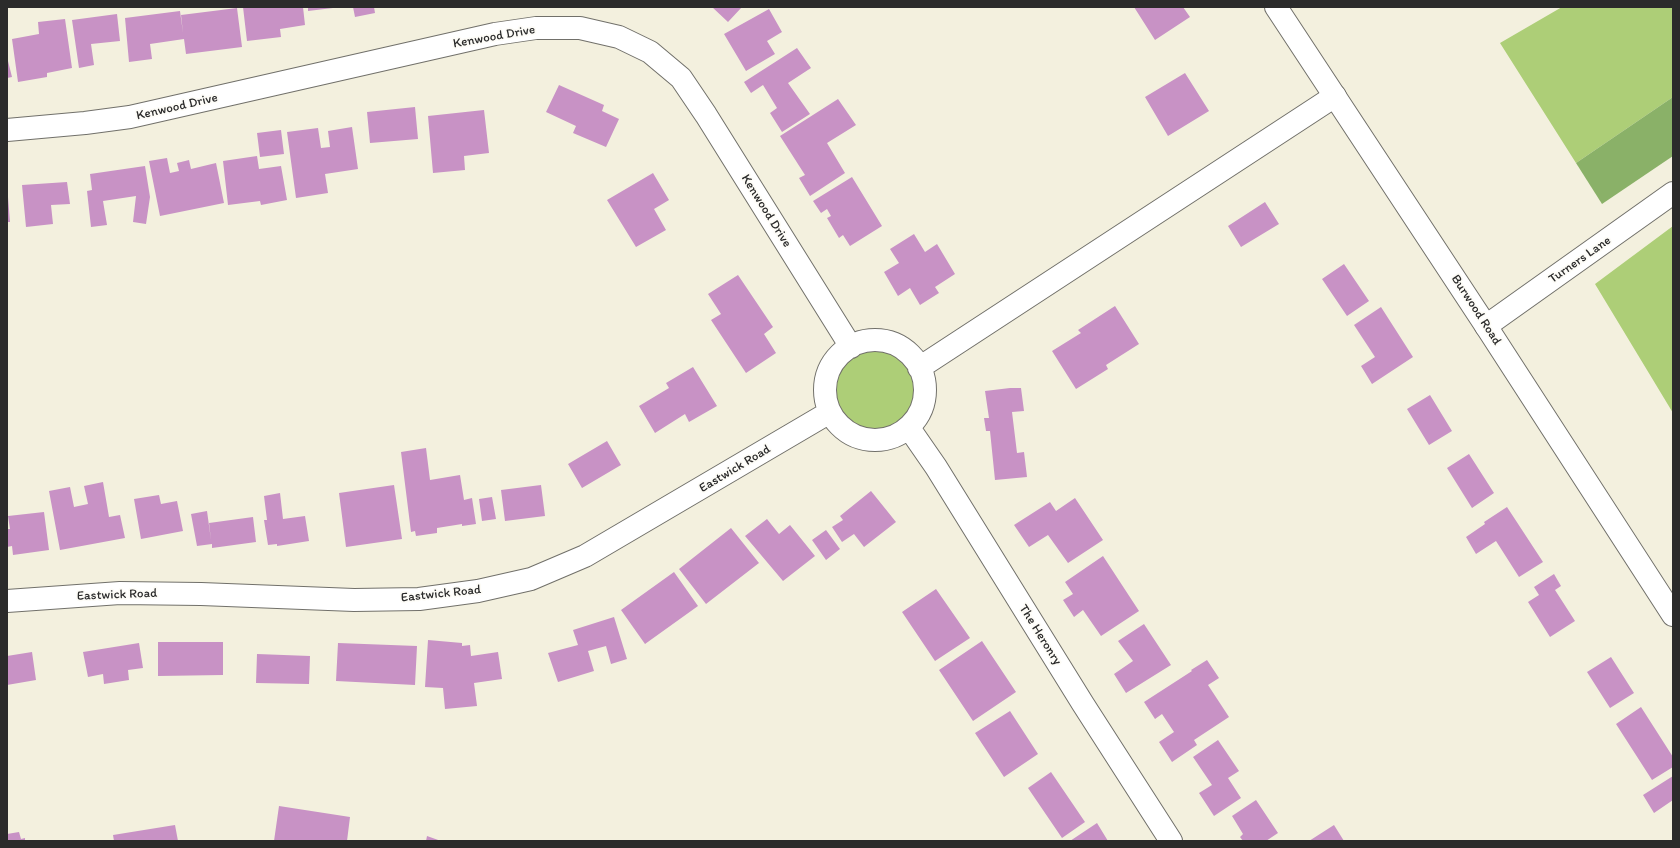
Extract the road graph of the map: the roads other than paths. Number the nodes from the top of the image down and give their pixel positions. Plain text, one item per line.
1 (1276, 7) edge
2 (1335, 96) junction
3 (7, 130) edge
4 (1673, 193) edge
5 (1486, 326) junction
6 (851, 347) junction
7 (919, 368) junction
8 (830, 412) junction
9 (909, 428) junction
10 (7, 601) edge
11 (1673, 615) edge
12 (1172, 841) edge

1 - 2 street, Burwood Road
2 - 5 street, Burwood Road
2 - 7 street
3 - 6 street, Kenwood Drive
4 - 5 street, Turners Lane
5 - 11 street, Burwood Road
6 - 7 street
6 - 8 street
7 - 9 street
8 - 9 street
8 - 10 street, Eastwick Road
9 - 12 street, The Heronry

